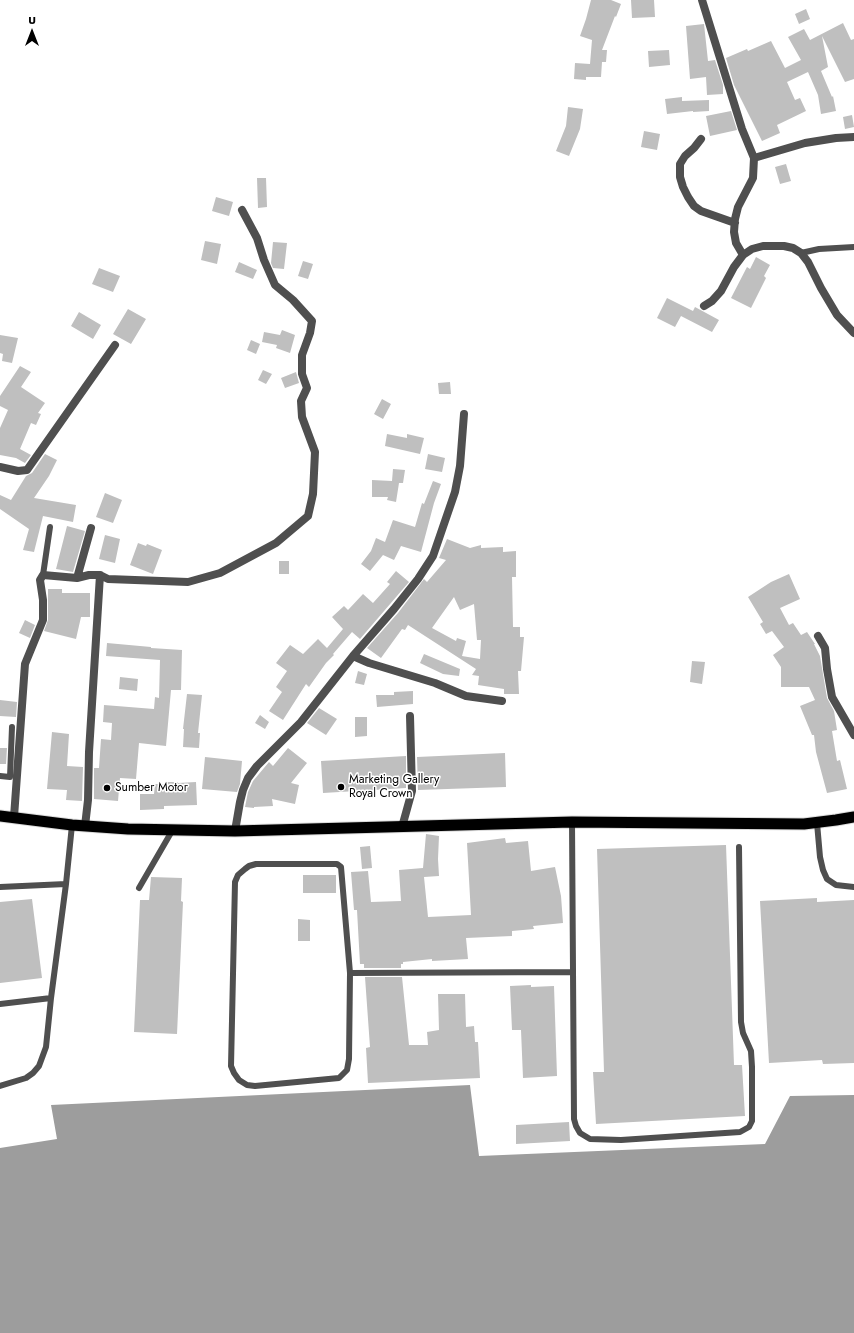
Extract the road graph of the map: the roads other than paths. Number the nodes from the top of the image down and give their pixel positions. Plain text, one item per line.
1 (702, 0) edge
2 (854, 137) edge
3 (701, 139) dead end
4 (754, 158) junction
5 (242, 210) dead end
6 (735, 223) junction
7 (854, 247) edge
8 (801, 253) junction
9 (743, 255) junction
10 (704, 306) dead end
11 (854, 333) edge
12 (115, 345) dead end
13 (464, 414) dead end
14 (0, 467) edge
15 (50, 527) dead end
16 (91, 528) dead end
17 (44, 575) junction
18 (100, 576) junction
19 (77, 578) junction
20 (818, 636) dead end
21 (353, 656) junction
22 (502, 701) dead end
23 (410, 716) dead end
24 (12, 727) dead end
25 (854, 735) edge
26 (0, 776) edge
27 (0, 816) edge
28 (14, 817) junction
29 (854, 817) edge
30 (572, 822) junction
31 (817, 823) junction
32 (72, 825) junction
33 (85, 826) junction
34 (402, 827) junction
35 (172, 830) junction
36 (235, 831) junction
37 (739, 847) dead end
38 (66, 884) junction
39 (0, 887) edge
40 (854, 887) edge
41 (138, 888) dead end
42 (572, 972) junction
43 (350, 973) junction
44 (51, 998) junction
45 (0, 1004) edge
46 (0, 1086) edge

1 - 4 street
2 - 4 street
3 - 6 street
4 - 6 street
5 - 18 street
6 - 9 street
7 - 8 lane
8 - 9 street
8 - 11 street
9 - 10 street
12 - 14 street
13 - 21 street
15 - 17 lane
16 - 19 street
17 - 19 street
17 - 28 street
18 - 19 street
18 - 33 street
20 - 25 street
21 - 22 street
21 - 36 street
23 - 34 street
24 - 26 lane
27 - 28 highway
28 - 32 highway
29 - 31 highway
30 - 31 highway
30 - 34 highway
30 - 42 lane
31 - 40 lane
32 - 33 highway
32 - 38 lane
33 - 35 highway
34 - 36 highway
35 - 36 highway
35 - 41 lane
37 - 42 lane
38 - 39 lane
38 - 44 lane
42 - 43 lane
43 - 43 lane
44 - 45 lane
44 - 46 lane

